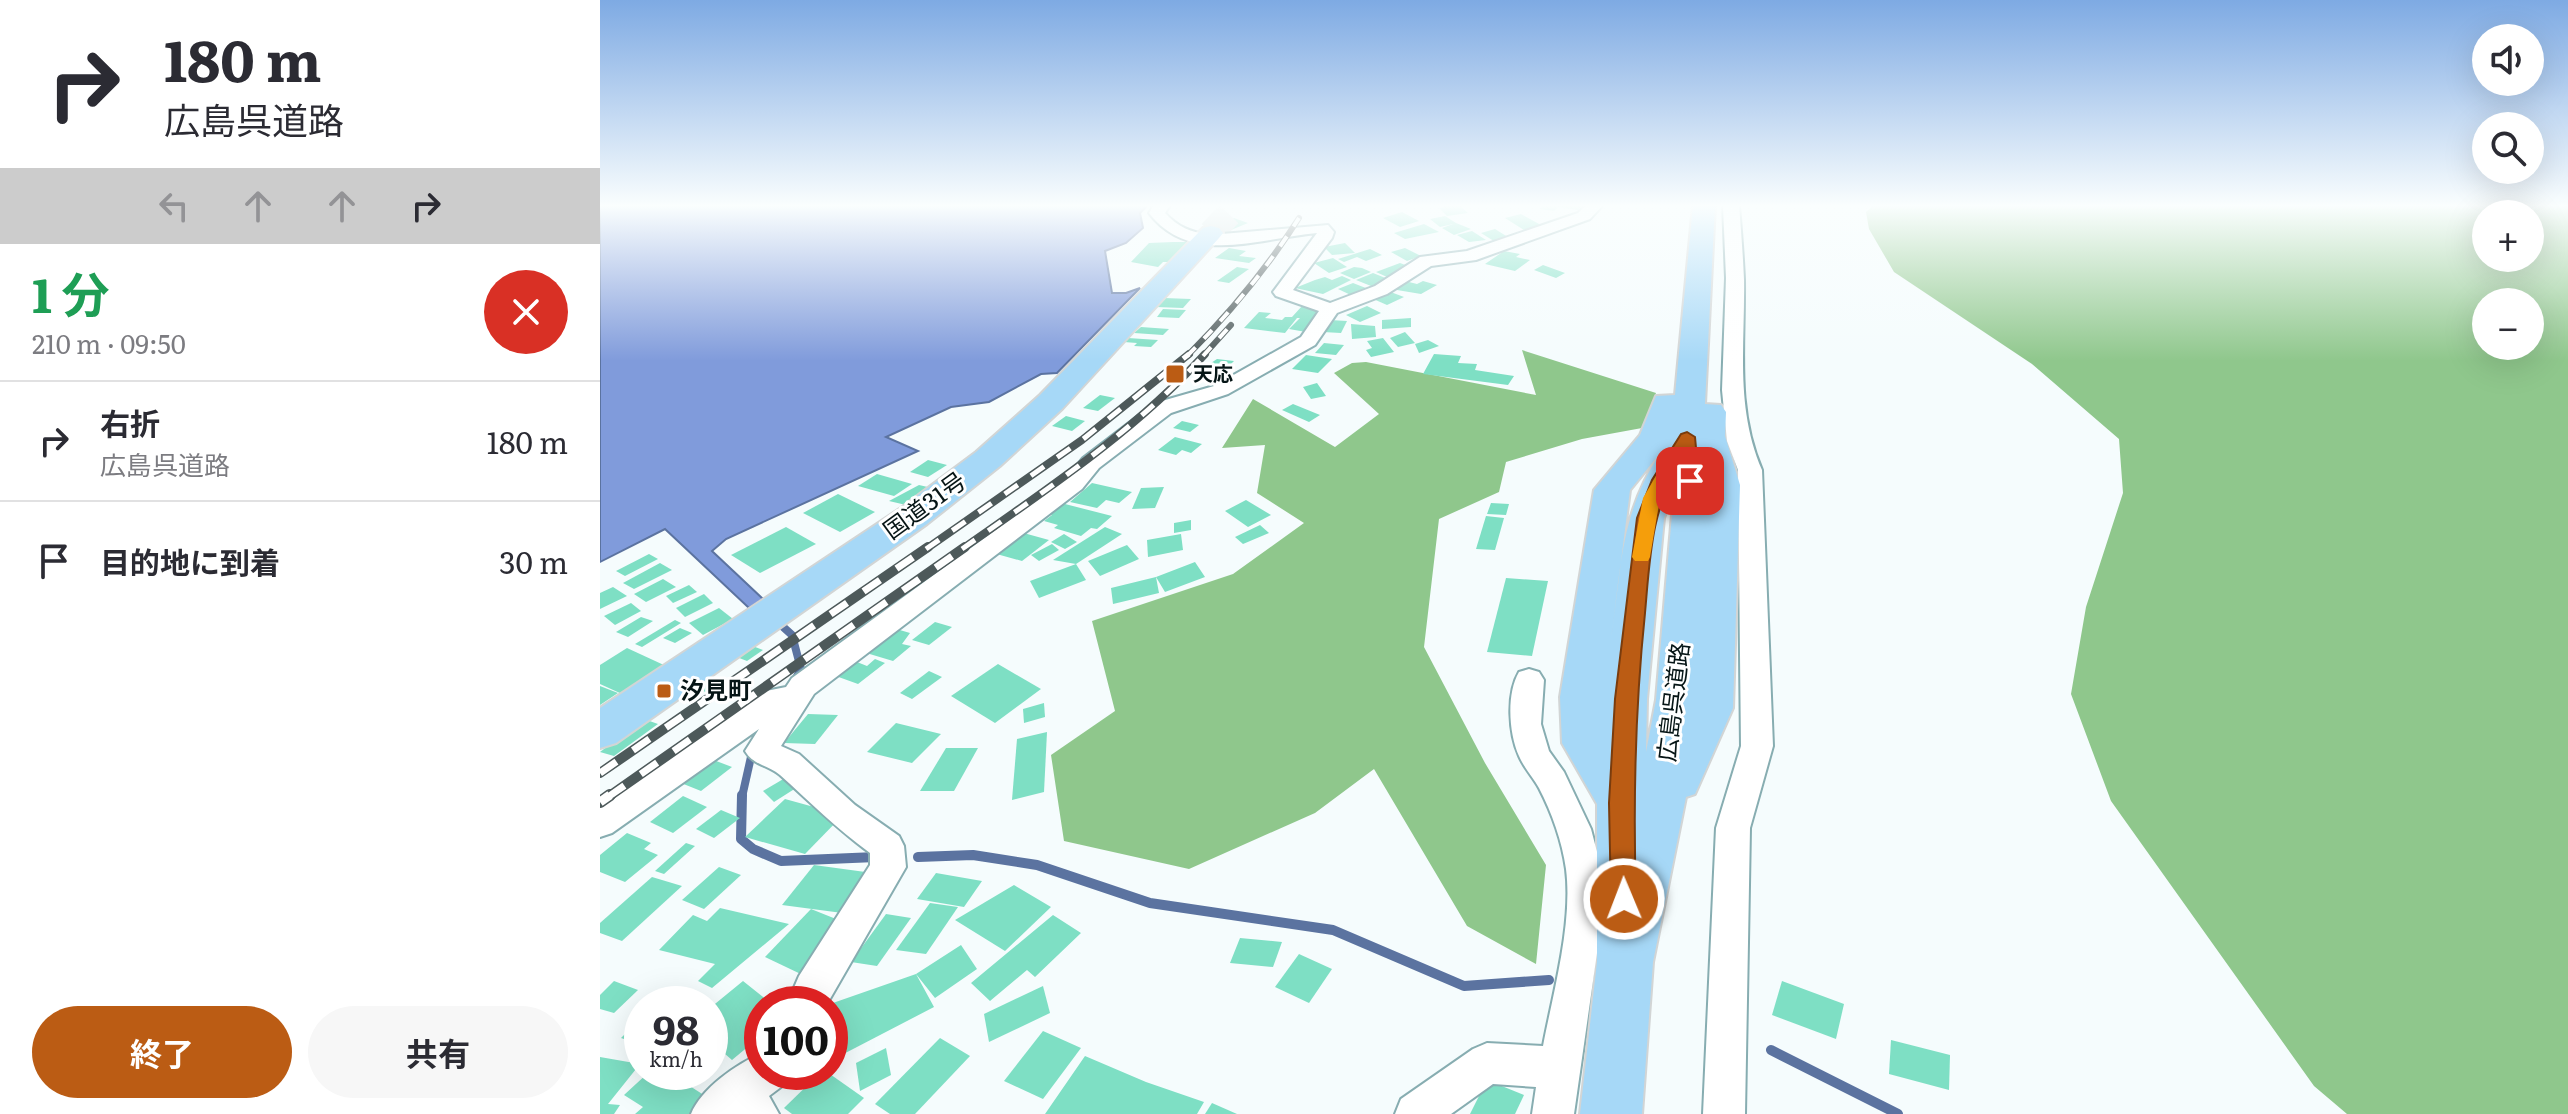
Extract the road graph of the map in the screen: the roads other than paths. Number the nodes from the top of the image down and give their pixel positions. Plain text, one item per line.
1 (1188, 257) tunnel mouth
2 (1309, 257) edge
3 (1461, 257) edge
4 (1699, 257) edge
5 (1703, 257) edge
6 (1707, 257) edge
7 (1725, 257) edge
8 (1330, 309) junction
9 (1687, 437) junction
10 (1529, 680) dead end
11 (787, 698) junction
12 (600, 731) edge
13 (1621, 803) junction
14 (600, 823) edge
15 (1657, 827) junction
16 (1625, 962) junction
17 (815, 986) edge
18 (1561, 1068) junction
19 (750, 1090) edge
20 (734, 1108) edge
21 (1416, 1114) edge
22 (1553, 1114) edge
23 (1611, 1114) edge
24 (1724, 1114) edge

1 - 12 highway, 国道31号
2 - 8 street
3 - 8 street
4 - 13 highway
5 - 9 highway, 広島呉道路
6 - 15 highway
7 - 24 street
8 - 11 street
9 - 13 highway, 広島呉道路
9 - 15 highway, 広島呉道路
10 - 18 street
11 - 14 street
11 - 17 street
13 - 16 highway, 広島呉道路
15 - 16 highway, 広島呉道路
16 - 23 highway, 広島呉道路
18 - 21 street
18 - 22 street
19 - 20 street

